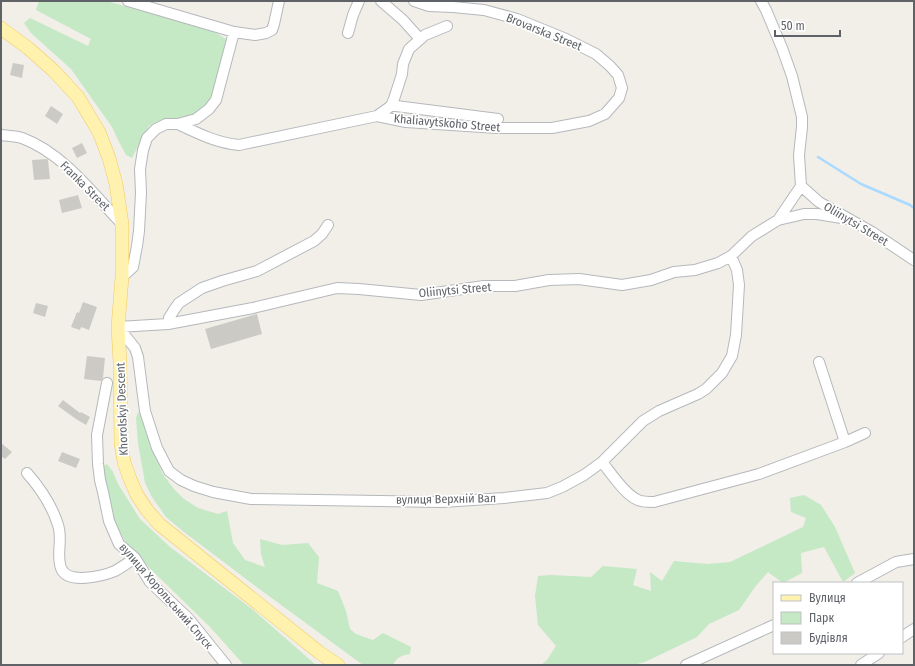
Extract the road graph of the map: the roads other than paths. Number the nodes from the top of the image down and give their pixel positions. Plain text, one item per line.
1 (128, 1) edge
2 (280, 1) edge
3 (359, 1) edge
4 (381, 1) edge
5 (414, 1) edge
6 (761, 1) edge
7 (447, 26) dead end
8 (1, 28) edge
9 (234, 32) junction
10 (348, 33) dead end
11 (420, 39) junction
12 (619, 98) joint
13 (391, 106) junction
14 (377, 116) junction
15 (498, 119) dead end
16 (178, 124) junction
17 (1, 135) edge
18 (801, 186) junction
19 (848, 219) junction
20 (778, 220) junction
21 (122, 224) junction
22 (328, 225) dead end
23 (731, 256) junction
24 (914, 260) edge
25 (122, 277) junction
26 (168, 324) junction
27 (118, 327) junction
28 (819, 362) dead end
29 (107, 384) dead end
30 (865, 433) dead end
31 (845, 442) junction
32 (602, 462) junction
33 (28, 472) dead end
34 (136, 558) junction
35 (914, 559) edge
36 (860, 582) edge
37 (773, 625) edge
38 (914, 629) edge
39 (903, 636) edge
40 (878, 654) edge
41 (226, 665) edge
42 (338, 665) edge
43 (686, 665) edge
44 (861, 665) edge

1 - 9 street
2 - 9 street
3 - 10 street
4 - 11 street
5 - 12 street, Brovarska Street
6 - 18 street
7 - 11 street
8 - 21 main road, Khorolskyi Descent
9 - 16 street
11 - 13 street
12 - 14 street, Khaliavytskoho Street
13 - 14 street
13 - 15 street
14 - 16 street, Khaliavytskoho Street
16 - 25 street
17 - 21 street, Franka Street
18 - 19 street, Oliinytsi Street
18 - 20 street
19 - 20 street
19 - 24 street, Oliinytsi Street
20 - 23 street, Oliinytsi Street
21 - 25 main road, Khorolskyi Descent
22 - 26 street
23 - 26 street, Oliinytsi Street
23 - 32 street, вулиця Верхній Вал
25 - 27 main road, Khorolskyi Descent
26 - 27 street, Oliinytsi Street
27 - 32 street, вулиця Верхній Вал
27 - 42 main road, Khorolskyi Descent
28 - 31 street
29 - 34 street, вулиця Хорольський Спуск
30 - 31 street
31 - 32 street
33 - 34 street
34 - 41 street, вулиця Хорольський Спуск
35 - 36 street
37 - 43 street
38 - 39 street
40 - 44 street

